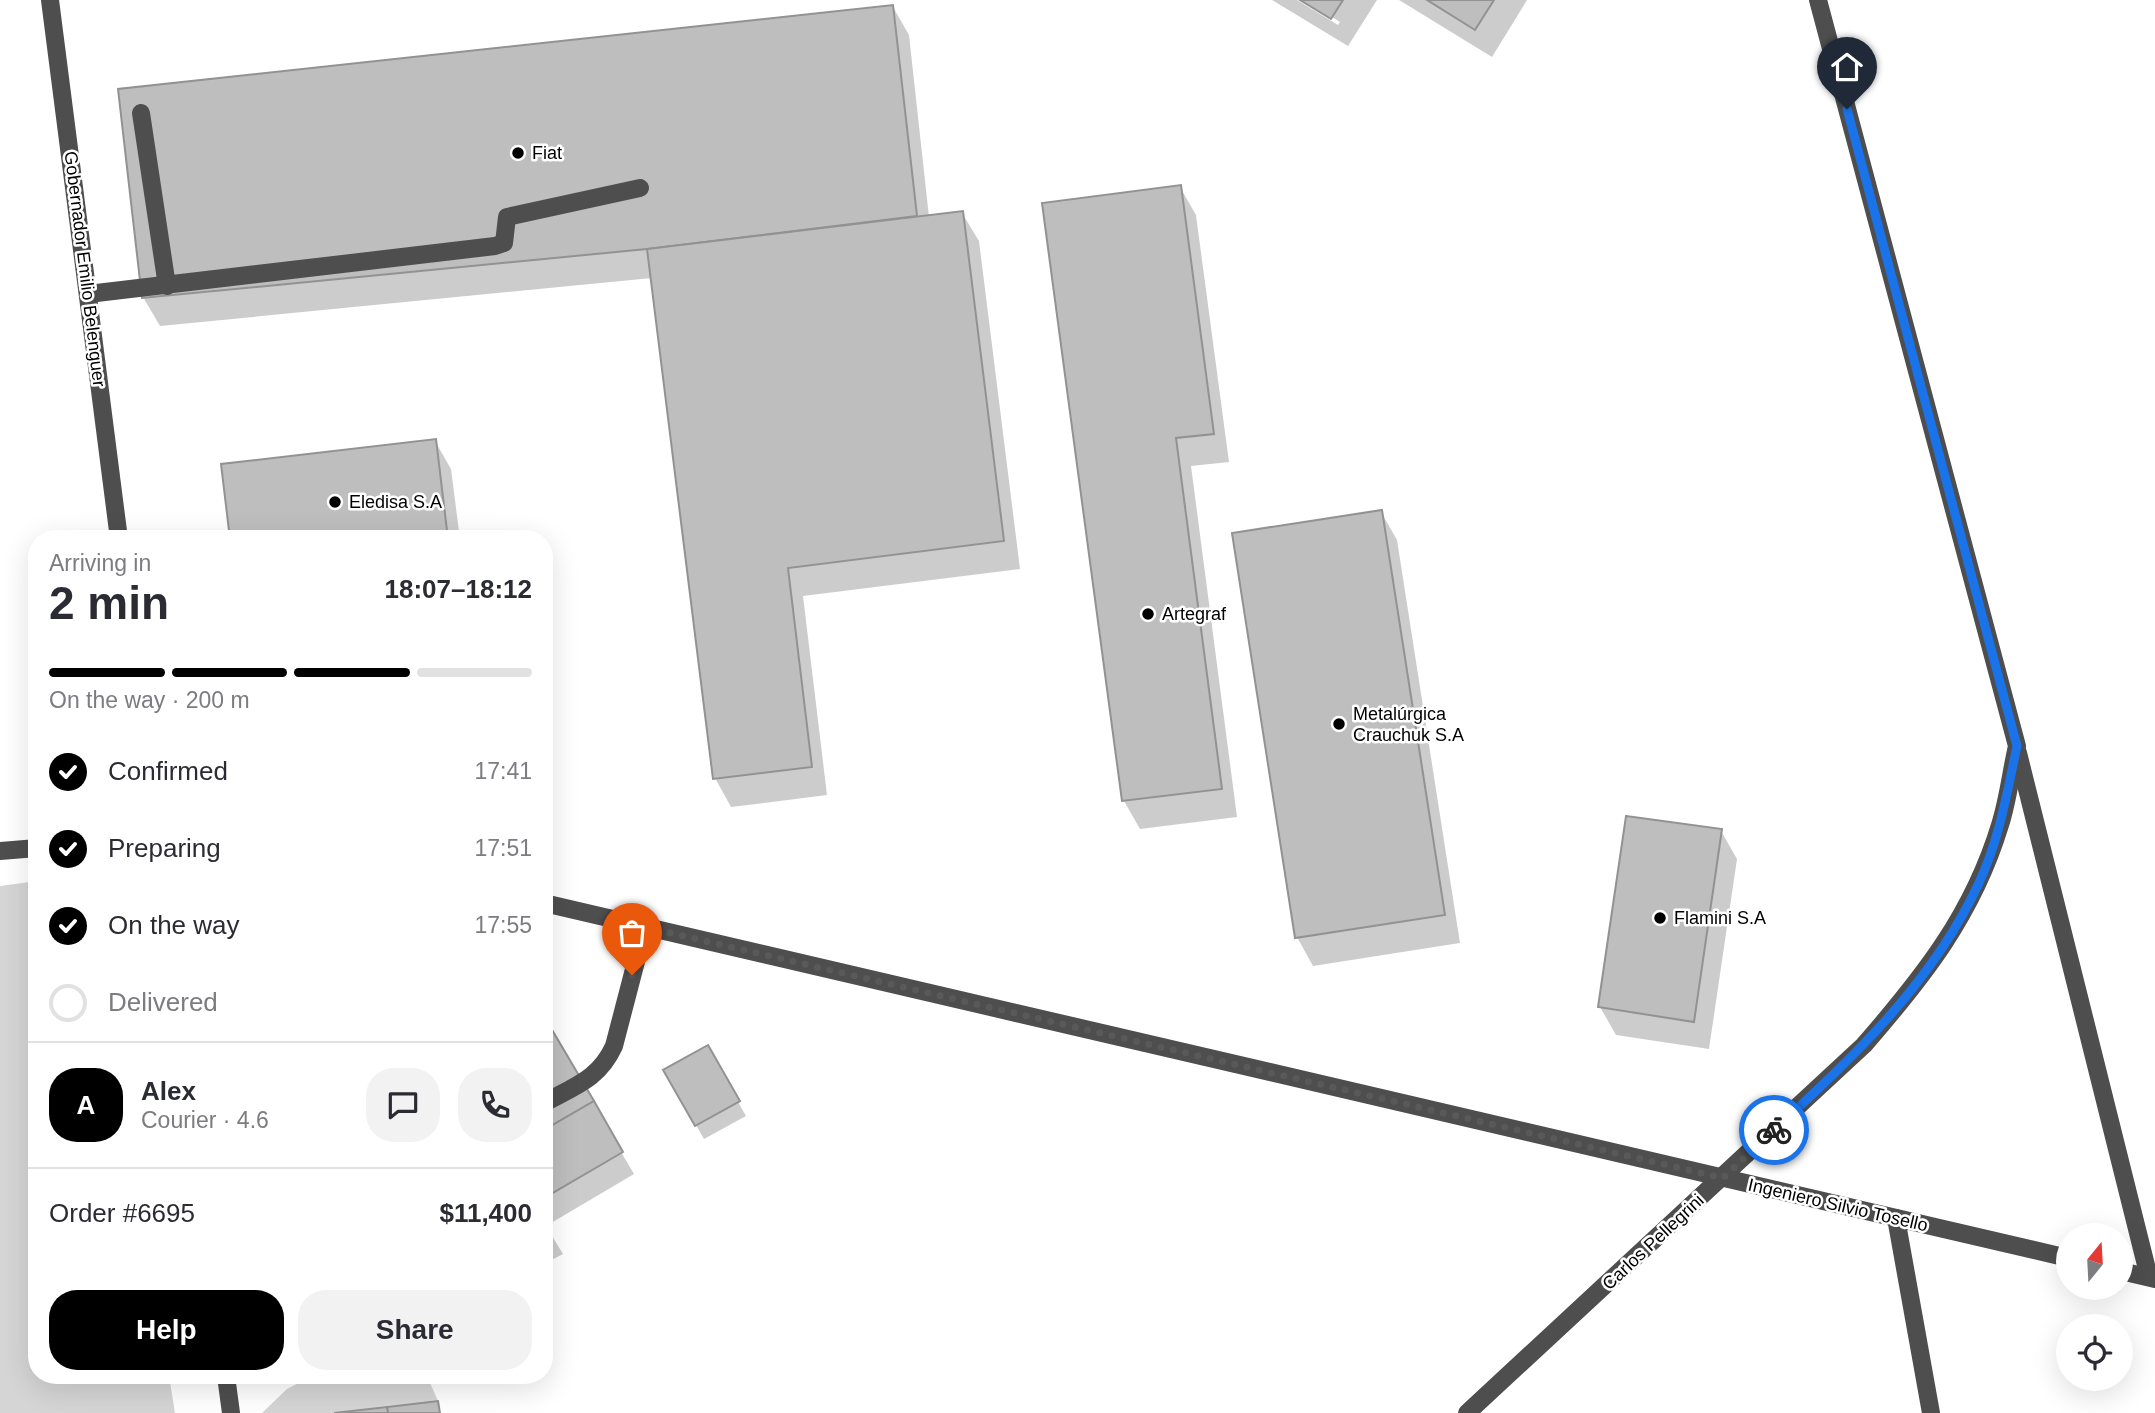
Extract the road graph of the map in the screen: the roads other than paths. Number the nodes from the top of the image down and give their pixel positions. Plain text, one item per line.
1 (50, 0) edge
2 (1818, 0) edge
3 (141, 113) dead end
4 (640, 188) dead end
5 (167, 286) junction
6 (88, 294) junction
7 (118, 530) edge
8 (2017, 746) junction
9 (28, 849) edge
10 (0, 851) edge
11 (553, 905) edge
12 (645, 927) junction
13 (553, 1098) edge
14 (1723, 1178) junction
15 (1896, 1218) junction
16 (2056, 1255) edge
17 (2133, 1274) edge
18 (2152, 1278) edge
19 (227, 1384) edge
20 (231, 1413) edge
21 (1467, 1413) edge
22 (1931, 1413) edge

1 - 6 street, Gobernador Emilio Belenguer
2 - 8 street, Carlos Pellegrini
3 - 5 street
4 - 5 street
5 - 6 street
6 - 7 street, Gobernador Emilio Belenguer
8 - 14 street, Carlos Pellegrini
8 - 18 street, Carlos Pellegrini
9 - 10 street
11 - 12 street, Ingeniero Silvio Tosello
12 - 13 street
12 - 14 street, Ingeniero Silvio Tosello
14 - 15 street, Ingeniero Silvio Tosello
14 - 21 street, Carlos Pellegrini
15 - 16 street, Ingeniero Silvio Tosello
15 - 22 street
17 - 18 street
19 - 20 street

